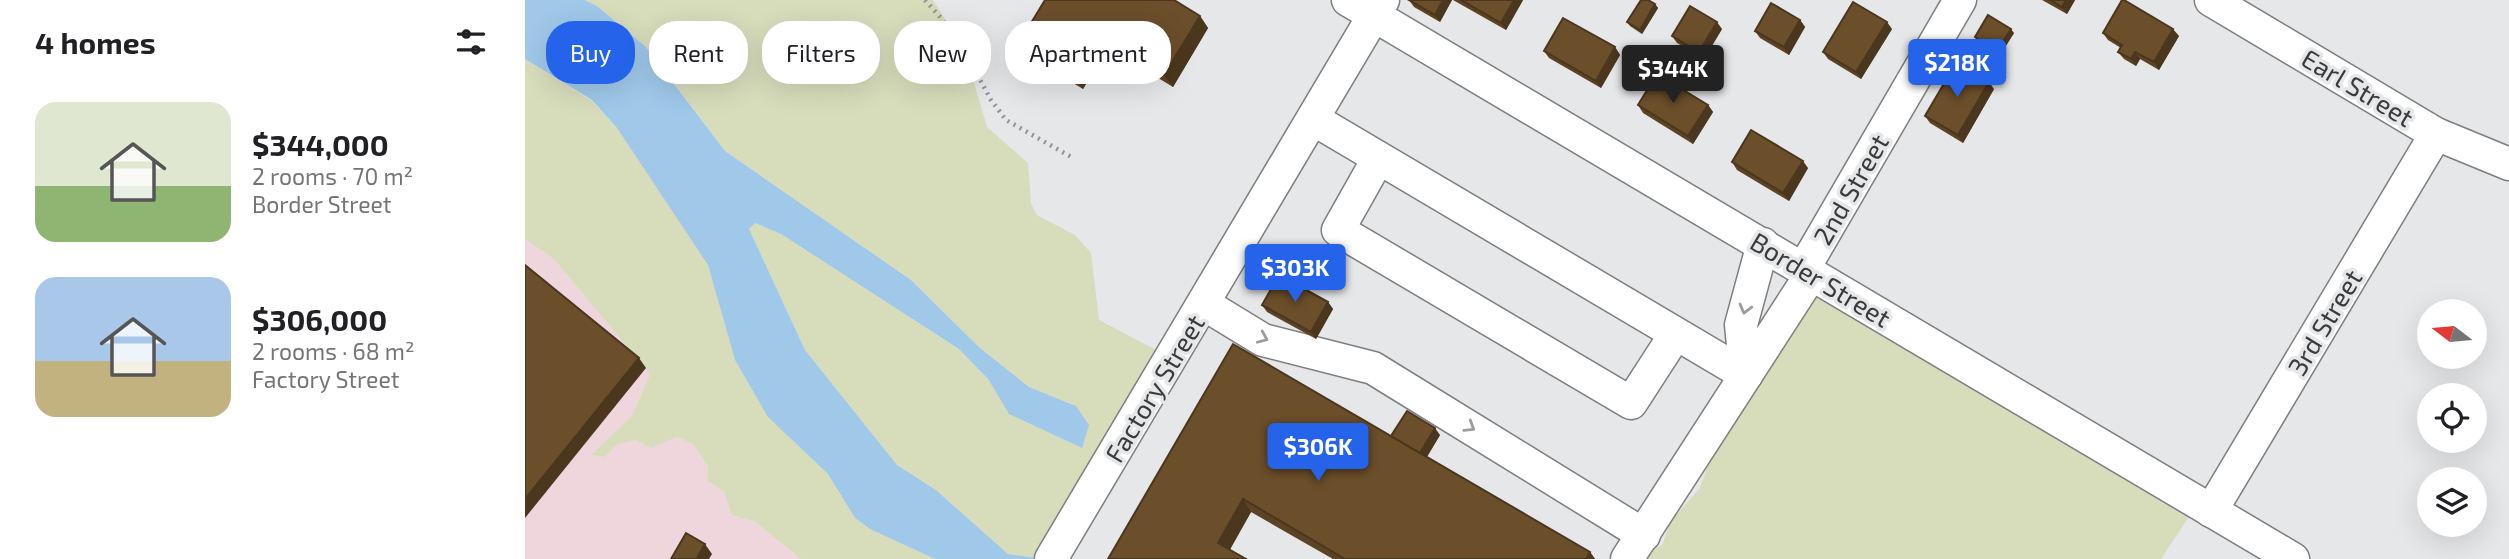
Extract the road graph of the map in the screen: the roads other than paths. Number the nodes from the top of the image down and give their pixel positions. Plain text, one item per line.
1 (1960, 0) edge
2 (2211, 0) edge
3 (1368, 5) edge
4 (1313, 119) junction
5 (2436, 134) junction
6 (2505, 152) edge
7 (1378, 159) junction
8 (1763, 244) junction
9 (1808, 271) junction
10 (1204, 304) junction
11 (1675, 335) junction
12 (1746, 376) junction
13 (2211, 511) junction
14 (1636, 547) edge
15 (1051, 559) edge
16 (2293, 559) edge

1 - 9 street, 2nd Street
2 - 5 street, Earl Street
3 - 4 street, Factory Street
3 - 8 street, Border Street
4 - 7 street
4 - 10 street, Factory Street
5 - 6 street, Earl Street
5 - 13 street, 3rd Street
7 - 11 street
7 - 11 street
8 - 9 street, Border Street
8 -> 12 street
9 - 12 street, 2nd Street
9 - 13 street, Border Street
10 -> 14 street
10 - 15 street, Factory Street
11 - 12 street
12 - 14 street, 2nd Street
13 - 16 street, Border Street

